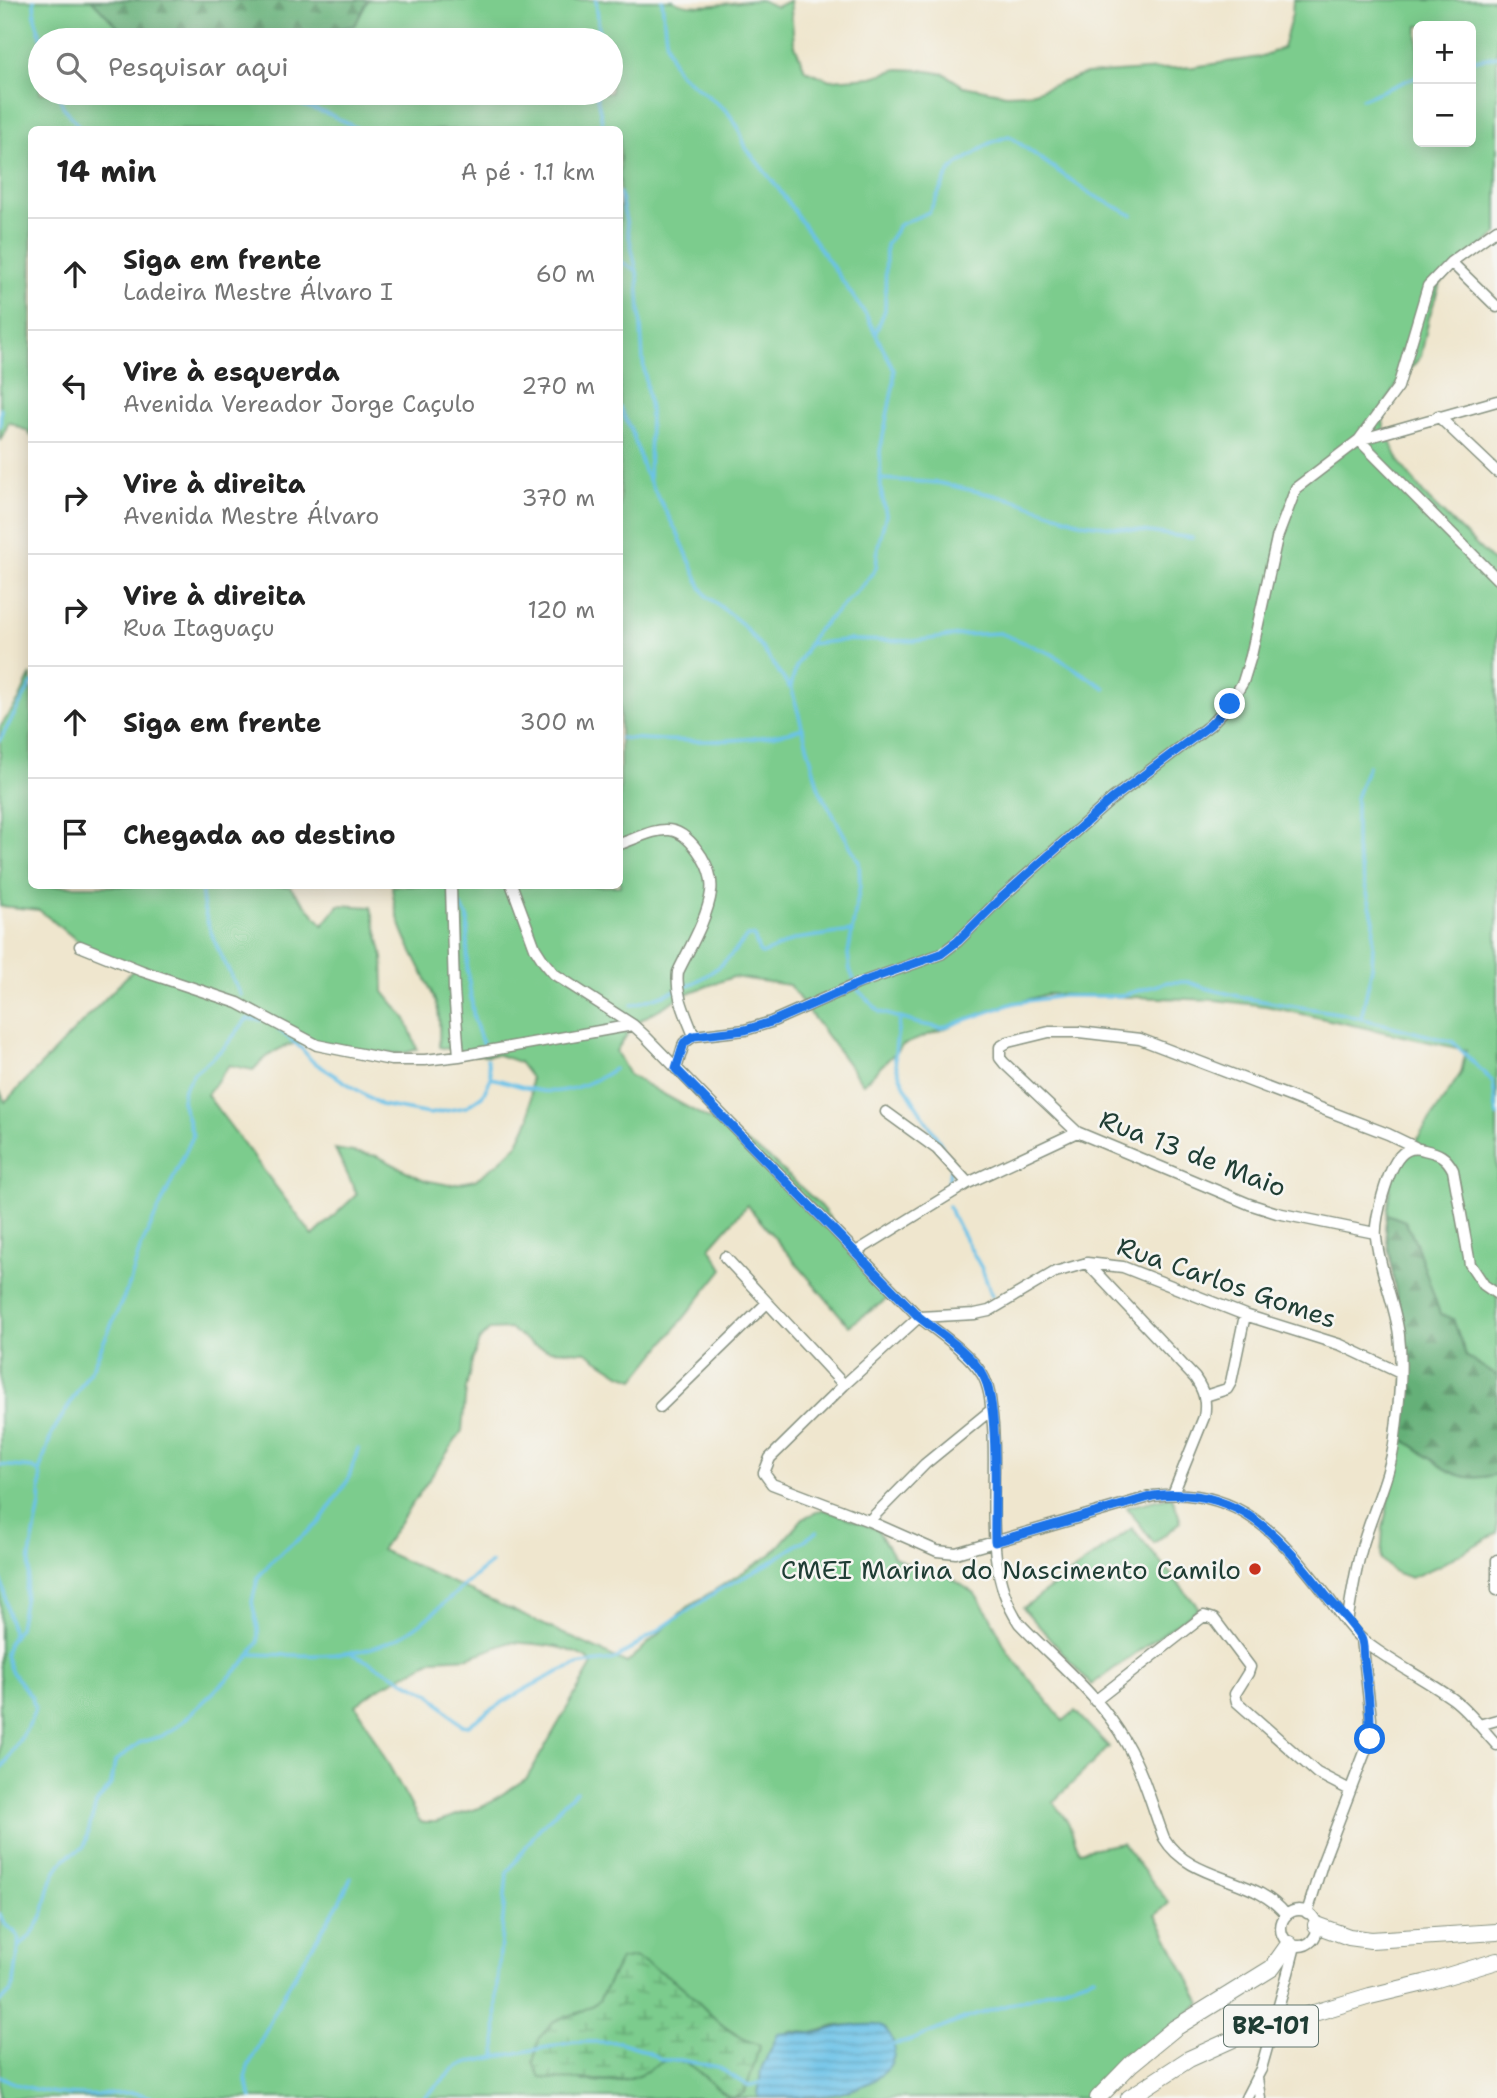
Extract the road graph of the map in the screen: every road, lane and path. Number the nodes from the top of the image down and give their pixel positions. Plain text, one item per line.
1 (1497, 229) edge
2 (1451, 262) junction
3 (1497, 307) edge
4 (1497, 401) edge
5 (1438, 416) junction
6 (1359, 440) junction
7 (1497, 472) edge
8 (1497, 579) edge
9 (623, 843) edge
10 (451, 889) edge
11 (513, 889) edge
12 (80, 946) dead end
13 (633, 1025) junction
14 (694, 1036) junction
15 (459, 1056) junction
16 (676, 1069) junction
17 (886, 1112) dead end
18 (1077, 1132) junction
19 (1415, 1147) junction
20 (968, 1184) junction
21 (1375, 1233) junction
22 (856, 1252) junction
23 (724, 1257) dead end
24 (1087, 1263) junction
25 (1497, 1294) edge
26 (767, 1303) junction
27 (1245, 1315) junction
28 (919, 1317) junction
29 (1400, 1373) junction
30 (844, 1385) junction
31 (1205, 1396) junction
32 (660, 1408) dead end
33 (992, 1409) junction
34 (1173, 1494) junction
35 (869, 1521) junction
36 (995, 1542) junction
37 (1497, 1560) edge
38 (1497, 1590) edge
39 (1347, 1622) junction
40 (1362, 1639) junction
41 (1095, 1701) junction
42 (1497, 1720) edge
43 (1479, 1725) junction
44 (1497, 1745) edge
45 (1350, 1790) junction
46 (1286, 1915) junction
47 (1312, 1919) junction
48 (1497, 1932) edge
49 (1292, 1945) junction
50 (1497, 1961) edge
51 (1259, 2073) junction
52 (1098, 2098) edge
53 (1129, 2098) edge
54 (1246, 2098) edge
55 (1260, 2098) edge

1 - 2 street
2 - 3 street
2 - 6 street
4 - 5 street
5 - 6 street
5 - 7 street
6 - 8 street
6 - 14 street
9 - 14 street
10 - 15 street
11 - 13 street
12 - 15 street
13 - 15 street
13 - 16 street
14 - 16 street
16 - 22 street
17 - 20 street
18 - 19 street
18 - 20 street, Rua 13 de Maio
18 - 21 street, Rua 13 de Maio
19 - 21 street
19 - 25 street
20 - 22 street, Rua 13 de Maio
21 - 29 street
22 - 28 street
23 - 26 street
24 - 27 street, Rua Carlos Gomes
24 - 28 street, Rua Carlos Gomes
24 - 31 street
26 - 30 street
26 - 32 street
27 - 29 street, Rua Carlos Gomes
27 - 31 street
28 - 30 street
28 - 33 street
29 - 39 street
30 - 35 street
31 - 34 street
33 - 35 street
33 - 36 street
34 - 36 street
34 - 39 street
35 - 36 street
36 - 41 street
37 - 38 street
39 - 40 street
40 - 43 street
40 - 45 street
41 - 45 street
41 - 46 street
42 - 43 street
43 - 44 street
45 - 47 street
46 - 47 street
46 - 49 street
47 - 48 main road
47 - 49 street
49 - 51 street, bridge
49 - 52 main road
50 - 53 main road, BR-101
51 - 54 street
51 - 55 street

